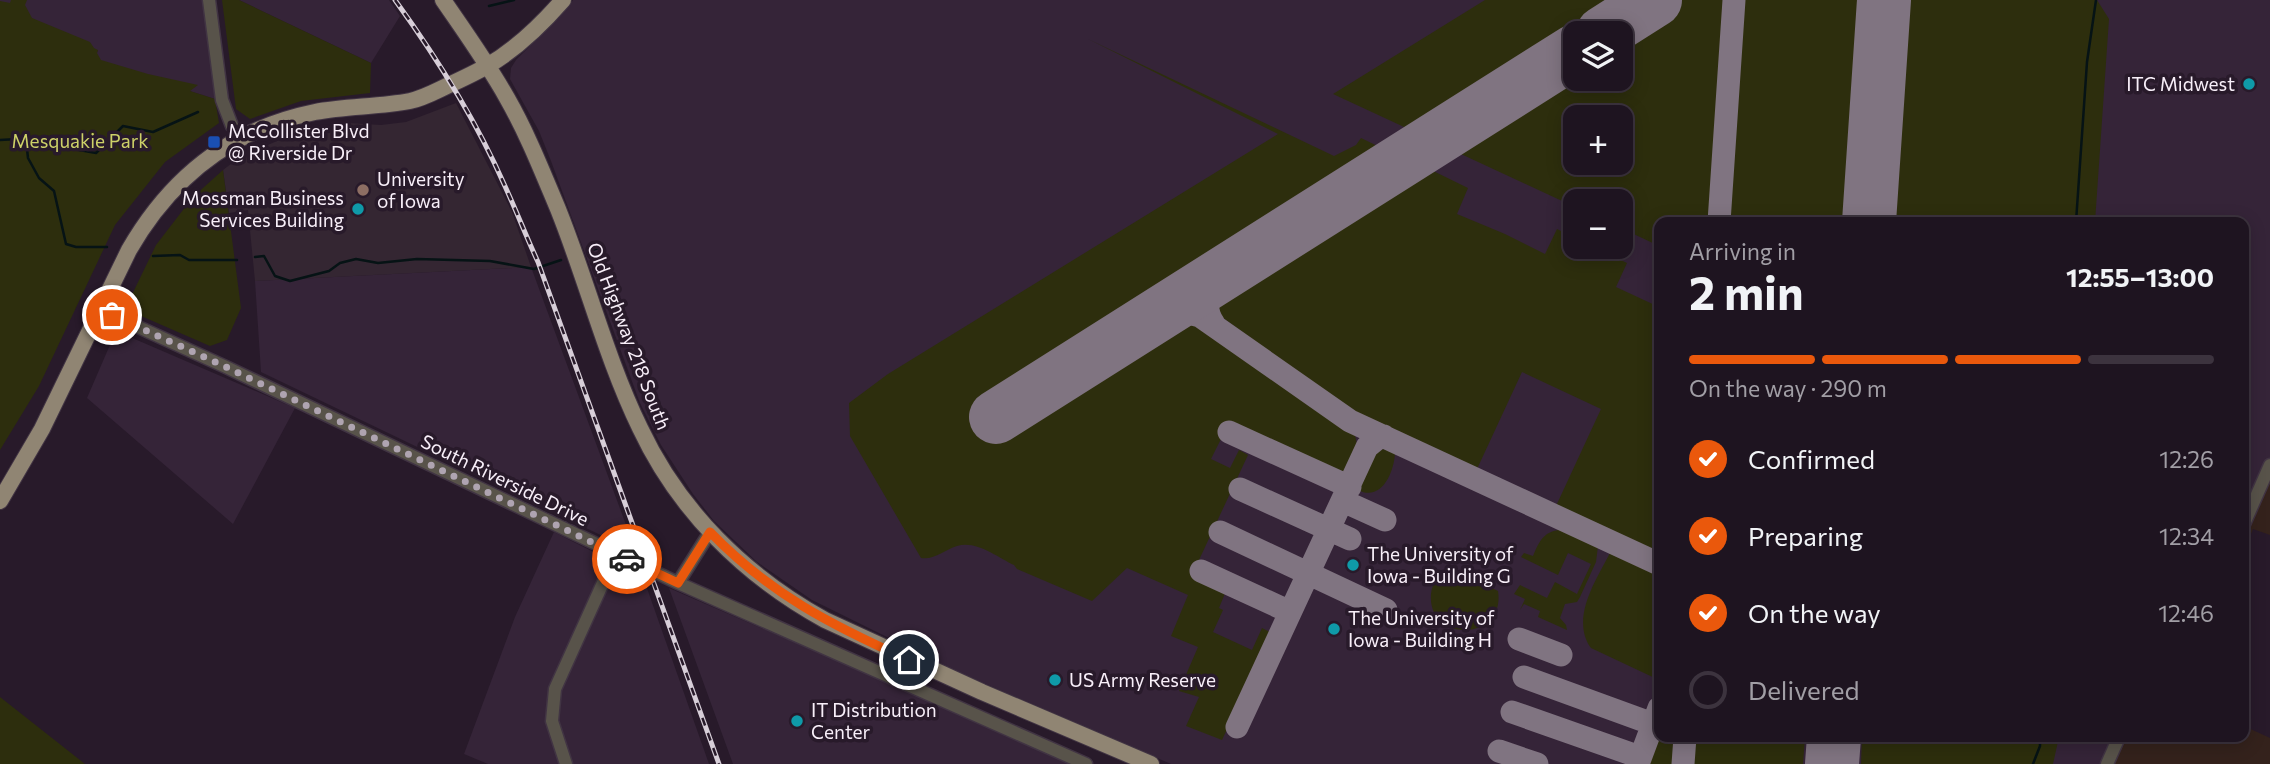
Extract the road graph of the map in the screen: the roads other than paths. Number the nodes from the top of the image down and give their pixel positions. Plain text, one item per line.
1 (209, 0) edge
2 (443, 0) edge
3 (563, 0) edge
4 (488, 66) junction
5 (243, 137) junction
6 (101, 310) junction
7 (2270, 466) edge
8 (0, 501) edge
9 (2249, 513) edge
10 (710, 532) junction
11 (616, 554) junction
12 (678, 583) junction
13 (2117, 742) edge
14 (566, 764) edge
15 (1085, 764) edge
16 (1152, 764) edge
17 (2108, 764) edge

1 - 5 street
2 - 4 main road, Old Highway 218 South
3 - 4 main road
4 - 5 main road
4 - 10 main road, Old Highway 218 South
5 - 6 main road
6 - 8 main road
6 - 11 street, South Riverside Drive
7 - 9 street
10 - 12 street
10 - 16 main road, Old Highway 218 South
11 - 12 street, South Riverside Drive
11 - 14 street
12 - 15 street, South Riverside Drive
13 - 17 street

